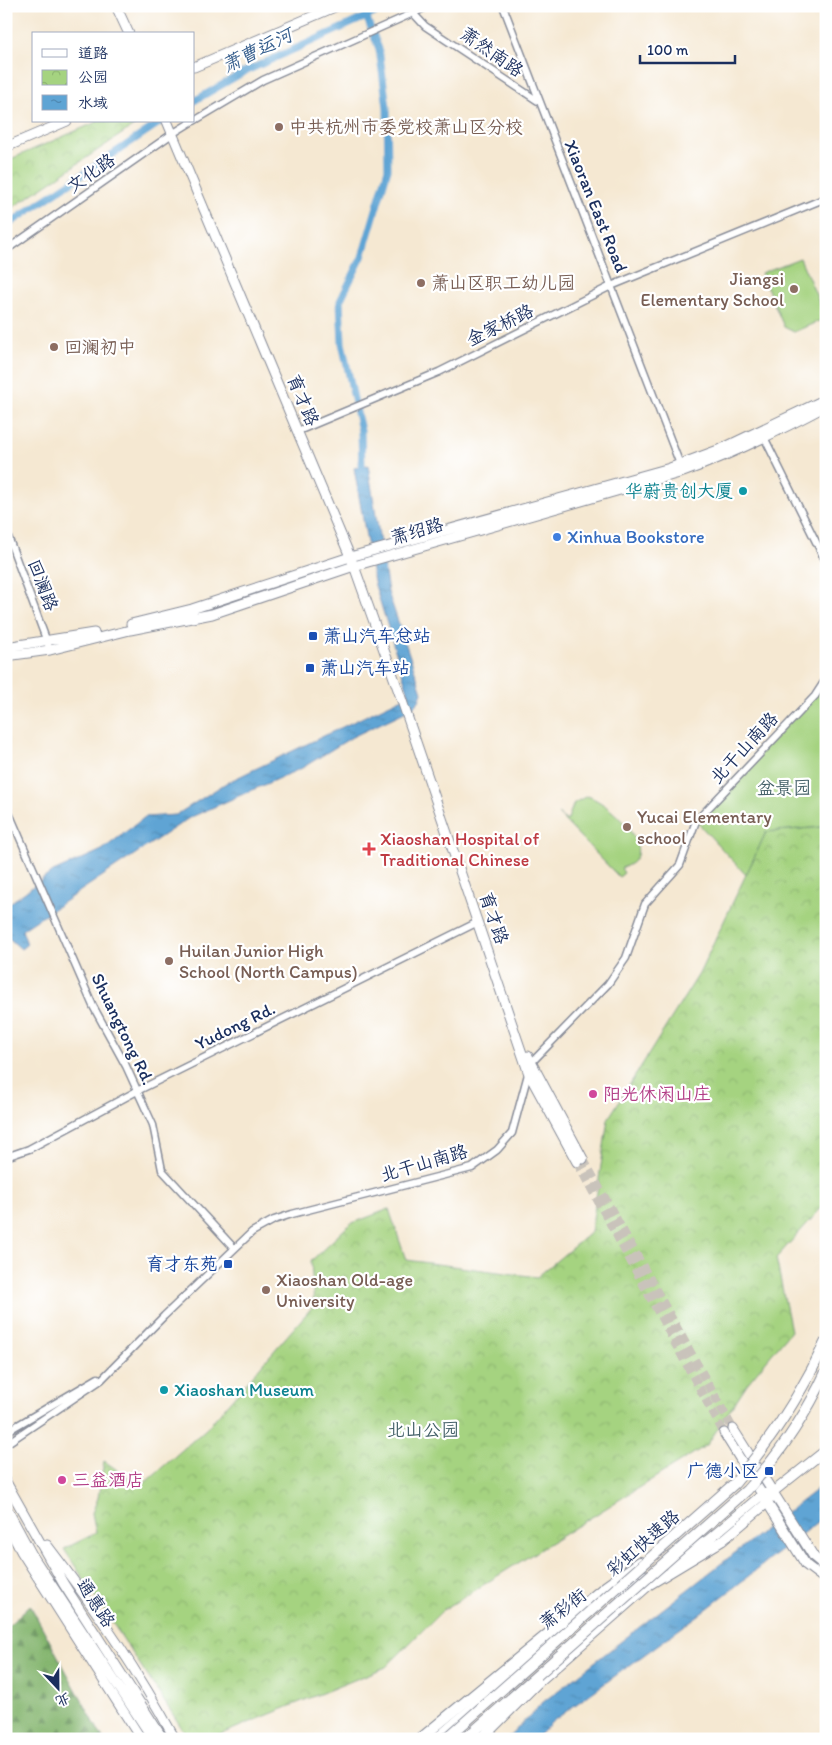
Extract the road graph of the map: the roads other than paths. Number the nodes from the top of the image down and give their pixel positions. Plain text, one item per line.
1 (116, 6) edge
2 (337, 6) edge
3 (429, 6) edge
4 (503, 6) edge
5 (411, 10) edge
6 (128, 32) edge
7 (195, 67) edge
8 (538, 101) junction
9 (195, 120) edge
10 (65, 122) edge
11 (167, 122) edge
12 (192, 122) edge
13 (172, 134) junction
14 (6, 147) edge
15 (826, 198) edge
16 (6, 250) edge
17 (611, 286) junction
18 (826, 399) edge
19 (826, 406) edge
20 (298, 432) junction
21 (764, 439) junction
22 (682, 468) junction
23 (6, 531) edge
24 (350, 557) junction
25 (366, 558) junction
26 (826, 562) edge
27 (354, 566) junction
28 (47, 640) junction
29 (6, 647) edge
30 (50, 650) junction
31 (6, 656) edge
32 (826, 679) edge
33 (6, 806) edge
34 (478, 922) junction
35 (509, 1012) junction
36 (532, 1063) junction
37 (529, 1074) junction
38 (137, 1091) junction
39 (6, 1157) edge
40 (234, 1248) junction
41 (826, 1341) edge
42 (111, 1369) junction
43 (826, 1372) edge
44 (733, 1429) tunnel mouth
45 (6, 1432) edge
46 (724, 1433) tunnel mouth
47 (6, 1444) edge
48 (826, 1450) edge
49 (6, 1482) edge
50 (773, 1492) junction
51 (763, 1494) junction
52 (768, 1502) junction
53 (18, 1504) junction
54 (6, 1507) edge
55 (779, 1510) junction
56 (668, 1543) junction
57 (826, 1566) edge
58 (826, 1580) edge
59 (578, 1640) junction
60 (141, 1739) edge
61 (153, 1739) edge
62 (163, 1739) edge
63 (175, 1739) edge
64 (420, 1739) edge
65 (436, 1739) edge
66 (446, 1739) edge
67 (465, 1739) edge
68 (475, 1739) edge
69 (481, 1739) edge

1 - 6 main road
2 - 7 main road
3 - 5 street, 文化路
4 - 8 street, Xiaoran East Road
5 - 8 street, 萧然南路
5 - 9 street, 文化路
8 - 17 street, Xiaoran East Road
10 - 14 main road
11 - 13 main road, 育才路
12 - 13 street, 文化路
13 - 16 street, 文化路
13 - 20 main road, 育才路
15 - 17 street, 金家桥路
17 - 20 street, 金家桥路
17 - 22 street, Xiaoran East Road
18 - 22 main road
19 - 21 main road, 萧绍路
20 - 24 main road, 育才路
21 - 22 main road, 萧绍路
21 - 26 street
22 - 25 main road
22 - 25 main road, 萧绍路
23 - 28 street, 回澜路
24 - 25 main road
24 - 27 main road, 育才路
24 - 28 main road
25 - 27 main road, 萧绍路
27 - 30 main road, 萧绍路
27 - 34 main road, 育才路
28 - 29 main road
28 - 30 street, 回澜路
30 - 31 main road, 萧绍路
32 - 36 street, 北干山南路
33 - 38 street, Shuangtong Rd.
34 - 35 main road, 育才路
34 - 38 street, Yudong Rd.
35 - 36 main road, 育才路
35 - 37 main road, 育才路
36 - 37 street, 北干山南路
36 - 37 main road, 育才路
37 - 40 street, 北干山南路
38 - 39 street, Yudong Rd.
38 - 40 street, Shuangtong Rd.
40 - 42 street, 北干山南路
41 - 56 highway, 彩虹快速路, bridge
42 - 45 street
42 - 47 street, 北干山南路
43 - 59 highway, 彩虹快速路, bridge
44 - 50 main road
46 - 51 main road
48 - 50 main road, 萧彩街
49 - 53 main road, 通惠路
50 - 51 main road, 萧彩街
50 - 52 main road, 萧彩街
50 - 55 main road
51 - 52 main road
51 - 65 main road, 萧彩街
52 - 55 main road
52 - 68 main road, 萧彩街
53 - 62 main road, 通惠路
53 - 63 main road
54 - 60 main road
54 - 61 main road, 通惠路
55 - 57 main road
55 - 58 main road
56 - 64 highway, bridge
56 - 66 highway, 彩虹快速路, bridge
59 - 67 highway, 彩虹快速路, bridge
59 - 69 highway, bridge

